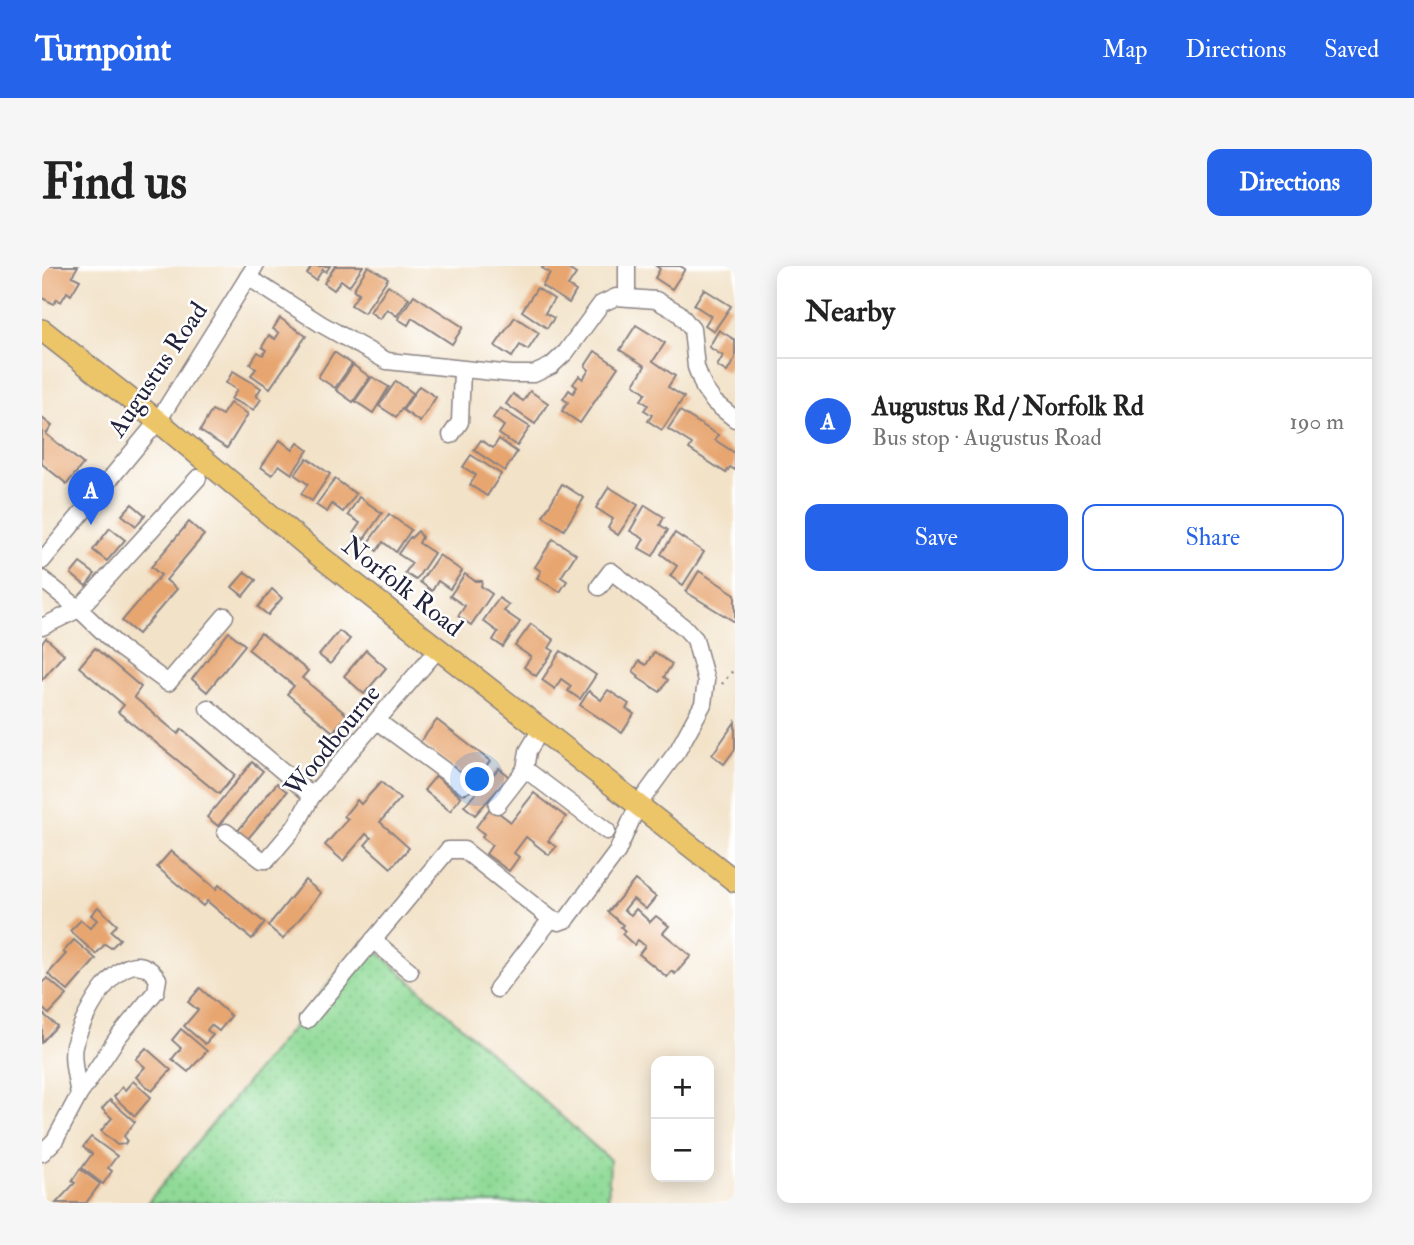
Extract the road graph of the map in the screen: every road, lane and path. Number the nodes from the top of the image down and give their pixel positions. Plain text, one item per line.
1 (628, 266) edge
2 (251, 271) edge
3 (627, 297) junction
4 (42, 330) edge
5 (462, 370) junction
6 (735, 419) edge
7 (158, 421) junction
8 (451, 435) dead end
9 (198, 478) dead end
10 (42, 561) edge
11 (42, 579) edge
12 (599, 587) dead end
13 (79, 609) junction
14 (225, 616) dead end
15 (42, 627) edge
16 (438, 649) junction
17 (208, 708) dead end
18 (377, 721) junction
19 (541, 729) junction
20 (525, 769) junction
21 (464, 785) dead end
22 (312, 796) junction
23 (497, 804) dead end
24 (638, 805) junction
25 (607, 831) dead end
26 (226, 832) dead end
27 (735, 881) edge
28 (551, 919) junction
29 (373, 940) junction
30 (410, 971) dead end
31 (497, 989) dead end
32 (307, 1020) dead end
33 (79, 1095) junction
34 (42, 1153) edge

1 - 3 street
2 - 5 street
2 - 7 street, Augustus Road
3 - 5 street
3 - 6 street
4 - 7 main road, Norfolk Road
5 - 8 street
7 - 10 street, Augustus Road
7 - 16 main road, Norfolk Road
9 - 13 street
11 - 13 street
12 - 24 street
13 - 14 street
13 - 15 street
16 - 18 street, Woodbourne
16 - 19 main road, Norfolk Road
17 - 22 street
18 - 21 street
18 - 22 street, Woodbourne
19 - 20 street
19 - 24 main road, Norfolk Road
20 - 23 street
20 - 25 street
22 - 26 street, Woodbourne
24 - 27 main road, Norfolk Road
24 - 28 street
28 - 29 street
28 - 31 street
29 - 30 street
29 - 32 street
33 - 33 street
33 - 34 street

